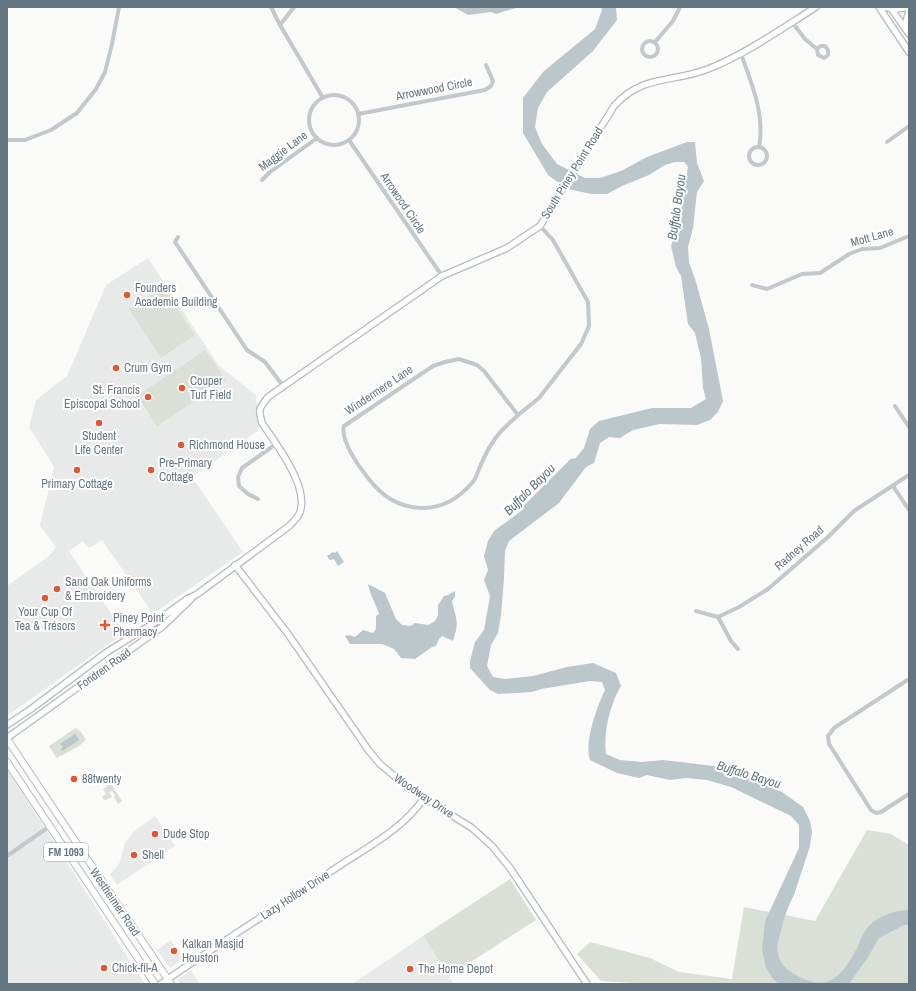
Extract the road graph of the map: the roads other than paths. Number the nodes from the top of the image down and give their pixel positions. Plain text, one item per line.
1 (119, 7) edge
2 (271, 7) edge
3 (294, 7) edge
4 (680, 7) edge
5 (816, 7) edge
6 (879, 7) edge
7 (883, 7) edge
8 (891, 7) edge
9 (909, 7) edge
10 (909, 11) edge
11 (792, 22) junction
12 (280, 25) junction
13 (909, 34) edge
14 (655, 42) dead end
15 (817, 49) dead end
16 (909, 52) edge
17 (741, 54) junction
18 (486, 65) dead end
19 (323, 98) junction
20 (358, 114) junction
21 (909, 126) edge
22 (317, 138) junction
23 (7, 140) edge
24 (349, 140) junction
25 (887, 142) dead end
26 (759, 147) junction
27 (262, 180) dead end
28 (540, 226) junction
29 (909, 236) edge
30 (178, 237) dead end
31 (442, 276) junction
32 (752, 285) dead end
33 (283, 386) junction
34 (894, 406) dead end
35 (518, 415) junction
36 (909, 427) edge
37 (276, 444) junction
38 (909, 475) edge
39 (893, 486) junction
40 (301, 498) joint
41 (258, 499) dead end
42 (909, 510) edge
43 (235, 565) junction
44 (196, 595) junction
45 (696, 611) dead end
46 (718, 617) junction
47 (738, 649) dead end
48 (909, 679) edge
49 (7, 725) edge
50 (7, 738) edge
51 (7, 762) edge
52 (909, 794) edge
53 (424, 798) junction
54 (50, 826) junction
55 (7, 856) edge
56 (170, 982) edge
57 (154, 984) edge
58 (161, 984) edge
59 (587, 984) edge

1 - 23 street
2 - 12 street
3 - 12 street
4 - 14 street
5 - 11 street, South Piney Point Road
6 - 16 street
7 - 8 street
8 - 9 street
8 - 13 street
10 - 13 street
11 - 15 street
11 - 17 street, South Piney Point Road
12 - 19 street
17 - 26 street
17 - 28 street, South Piney Point Road
18 - 20 street, Arrowwood Circle
19 - 20 street
19 - 22 street
20 - 24 street
21 - 25 street
22 - 24 street
22 - 27 street, Maggie Lane
24 - 31 street, Arrowood Circle
26 - 26 street
28 - 31 street, South Piney Point Road
28 - 35 street, Windermere Lane
29 - 32 street, Mott Lane
30 - 33 street
31 - 33 street, South Piney Point Road
33 - 37 street, South Piney Point Road
34 - 36 street
35 - 35 street, Windermere Lane
37 - 40 street, South Piney Point Road
37 - 41 street
38 - 39 street, Radney Road
39 - 42 street
39 - 46 street, Radney Road
40 - 43 street, Fondren Road
43 - 44 street, Fondren Road
43 - 53 street, Woodway Drive
44 - 49 street, Fondren Road
44 - 50 street, Fondren Road
45 - 46 street
46 - 47 street
48 - 52 street
50 - 56 main road, Westheimer Road / FM 1093
51 - 54 main road, Westheimer Road / FM 1093
53 - 56 street, Lazy Hollow Drive
53 - 59 street, Woodway Drive
54 - 55 street
54 - 57 main road, Westheimer Road / FM 1093
56 - 58 street, Lazy Hollow Drive

